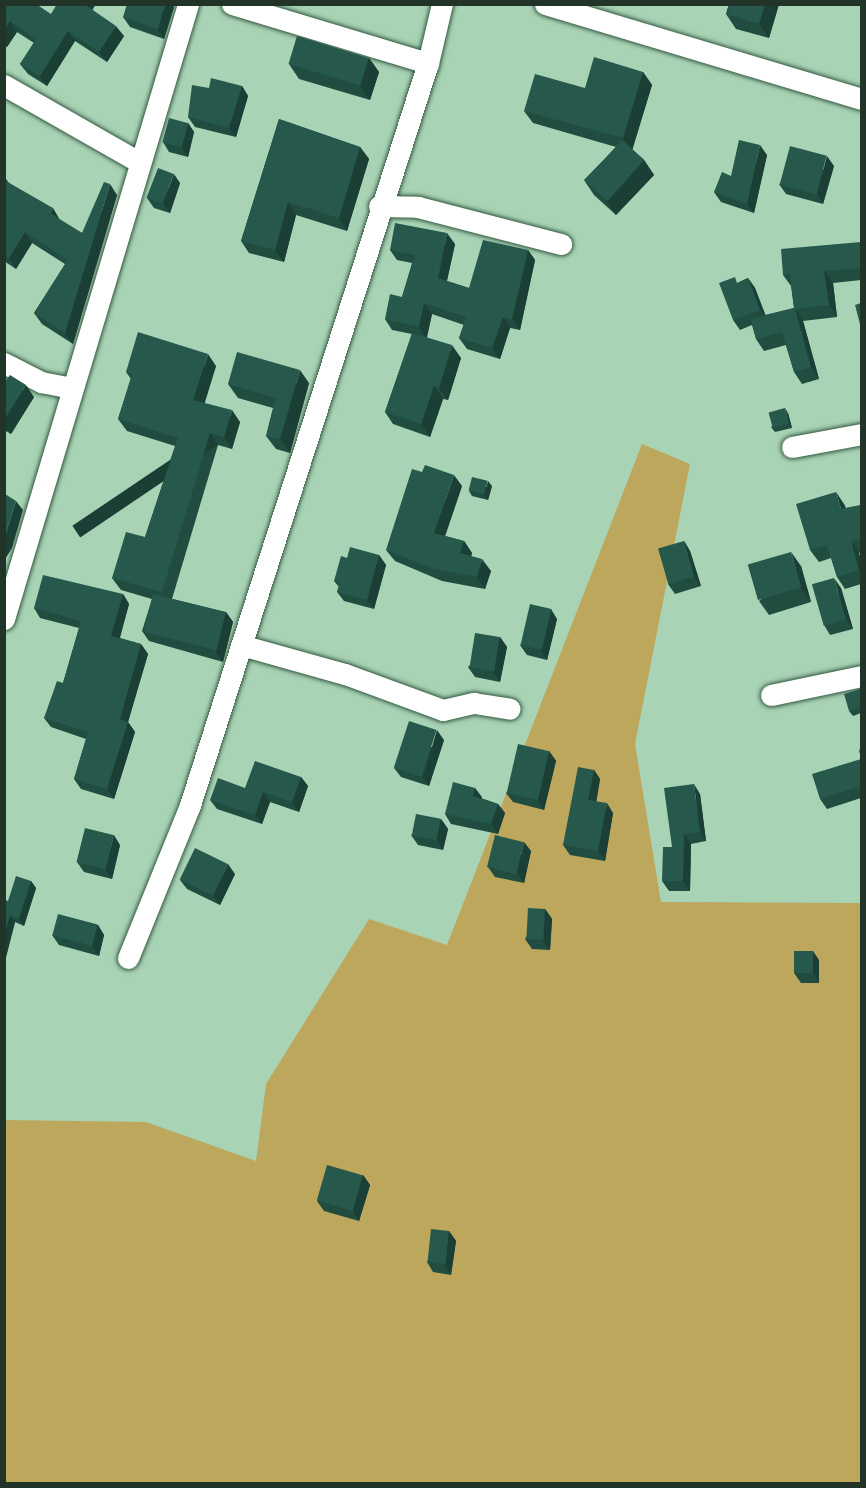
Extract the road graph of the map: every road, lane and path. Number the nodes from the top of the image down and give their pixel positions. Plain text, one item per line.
1 (188, 4) edge
2 (232, 4) edge
3 (442, 4) edge
4 (545, 4) edge
5 (428, 63) junction
6 (4, 85) edge
7 (861, 99) edge
8 (140, 162) junction
9 (379, 206) junction
10 (561, 244) dead end
11 (4, 363) edge
12 (72, 388) junction
13 (861, 434) edge
14 (792, 447) dead end
15 (4, 619) edge
16 (241, 645) junction
17 (861, 676) edge
18 (771, 695) dead end
19 (510, 709) dead end
20 (128, 958) dead end

1 - 8 street
2 - 5 street
3 - 5 street
4 - 7 street
5 - 9 street
6 - 8 street
8 - 12 street
9 - 10 street
9 - 16 street
11 - 12 street
12 - 15 street
13 - 14 street
16 - 19 street
16 - 20 street
17 - 18 street

